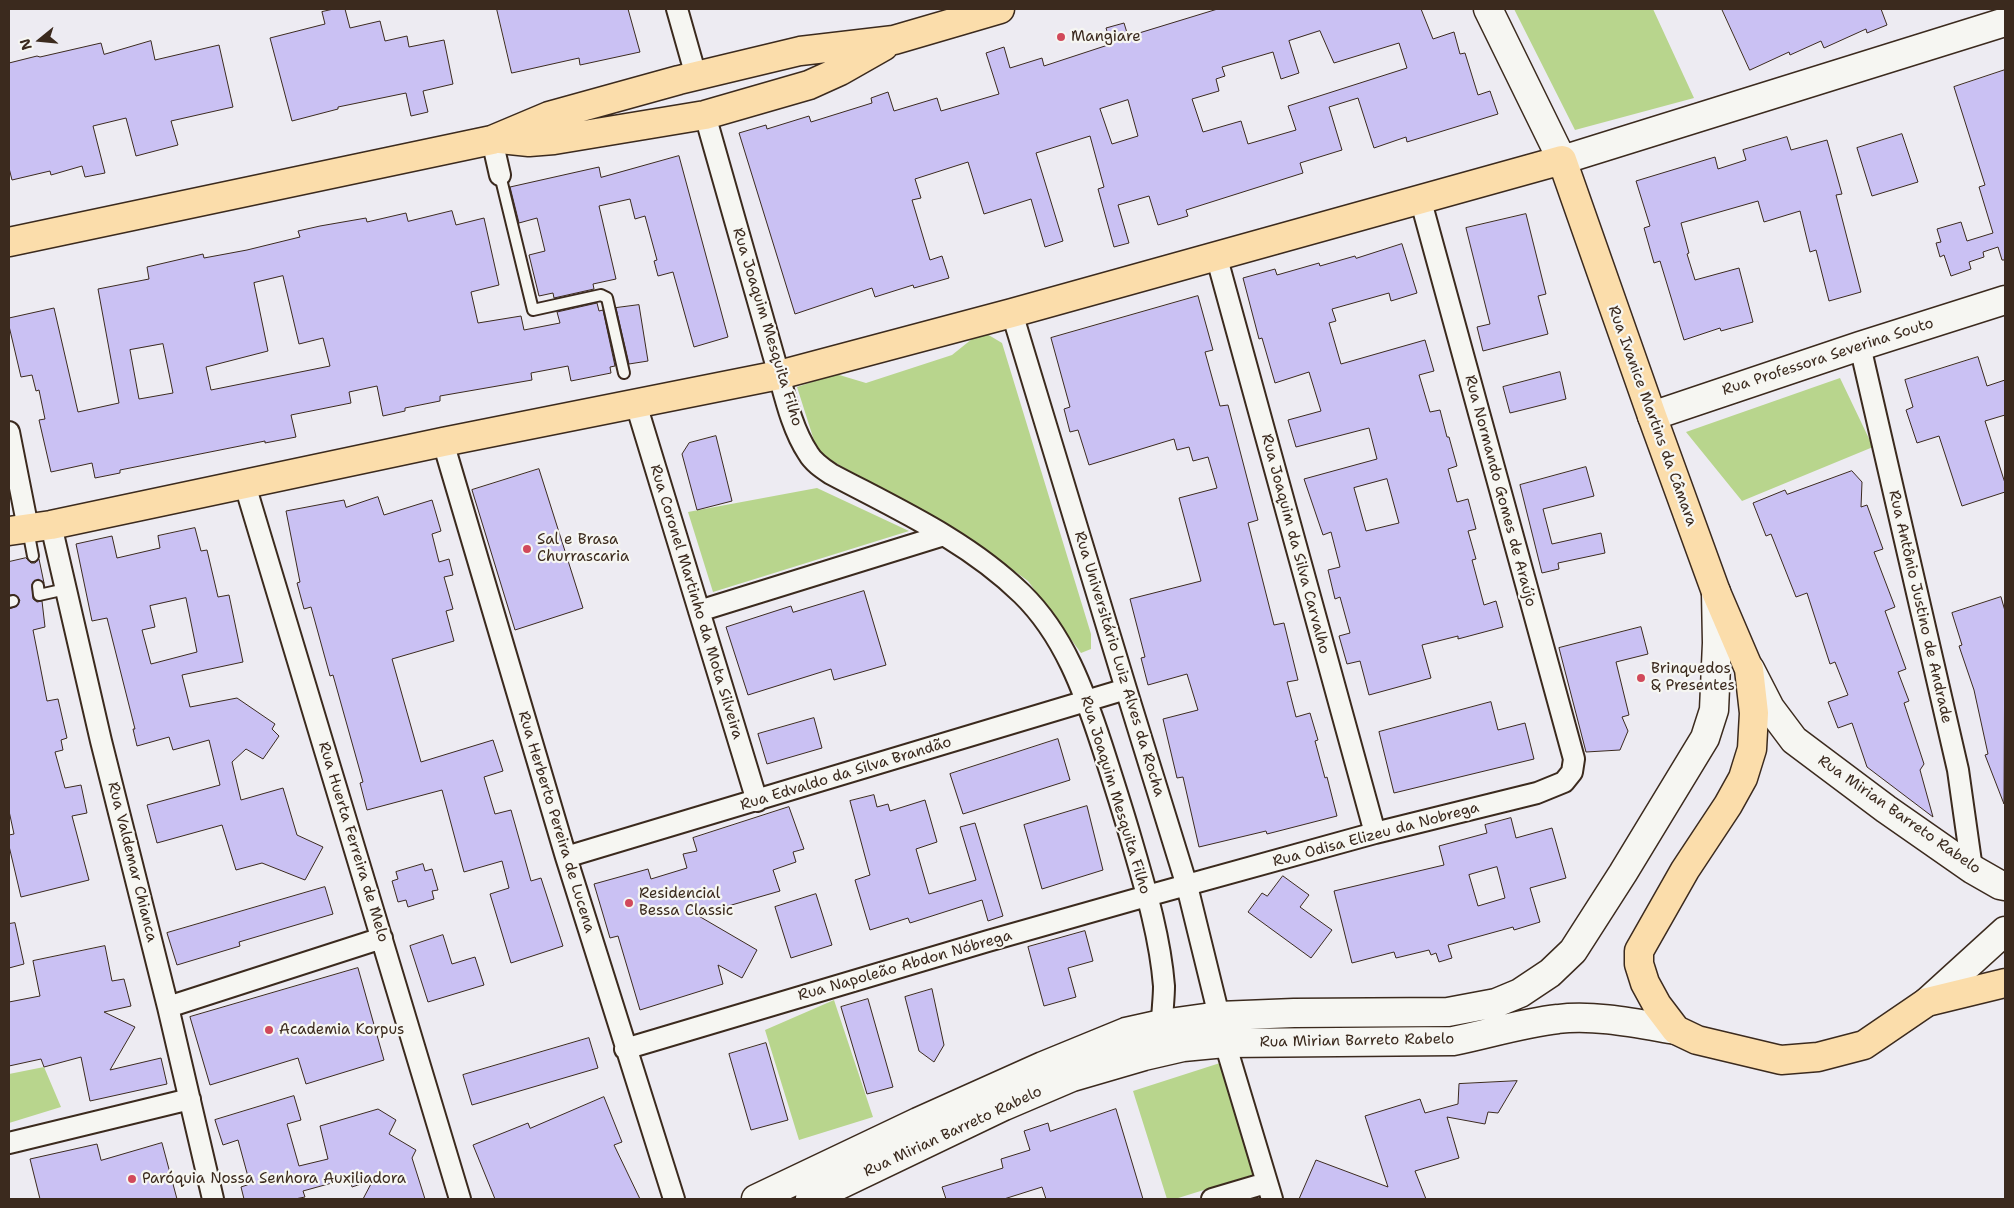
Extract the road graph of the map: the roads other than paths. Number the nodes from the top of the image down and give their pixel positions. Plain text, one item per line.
1 (677, 9) edge
2 (1000, 9) edge
3 (1488, 9) edge
4 (2005, 22) edge
5 (894, 40) junction
6 (696, 76) junction
7 (705, 115) junction
8 (494, 140) junction
9 (1562, 160) junction
10 (500, 175) joint
11 (1420, 198) junction
12 (9, 242) edge
13 (1216, 255) junction
14 (2005, 300) edge
15 (1012, 313) junction
16 (1860, 346) junction
17 (624, 373) dead end
18 (778, 375) junction
19 (636, 404) junction
20 (1652, 416) junction
21 (9, 432) edge
22 (443, 442) junction
23 (245, 485) junction
24 (29, 528) edge
25 (944, 535) junction
26 (33, 556) dead end
27 (66, 589) junction
28 (39, 591) dead end
29 (1716, 592) junction
30 (699, 611) junction
31 (1750, 669) junction
32 (1126, 689) junction
33 (1088, 701) junction
34 (1794, 740) joint
35 (1564, 782) joint
36 (757, 801) junction
37 (1374, 833) junction
38 (566, 857) junction
39 (1972, 869) junction
40 (1187, 886) junction
41 (2005, 886) edge
42 (1147, 896) junction
43 (2005, 931) edge
44 (382, 938) junction
45 (2005, 982) edge
46 (1927, 1002) junction
47 (168, 1006) junction
48 (1219, 1016) junction
49 (1162, 1024) junction
50 (1676, 1030) junction
51 (1225, 1044) junction
52 (625, 1049) junction
53 (190, 1099) junction
54 (9, 1144) edge
55 (1269, 1191) edge
56 (213, 1199) edge
57 (460, 1199) edge
58 (674, 1199) edge
59 (756, 1199) edge
60 (810, 1199) edge
61 (1212, 1199) edge

1 - 6 street
2 - 5 main road
3 - 9 main road
4 - 9 main road
5 - 6 main road
5 - 7 main road
6 - 8 main road
7 - 8 main road
7 - 18 street, Rua Joaquim Mesquita Filho
8 - 10 street
8 - 12 main road
9 - 11 main road
9 - 20 main road, Rua Ivanice Martins da Câmara
10 - 17 lane
11 - 13 main road
11 - 35 street, Rua Normando Gomes de Araújo
13 - 15 main road
13 - 37 street, Rua Joaquim da Silva Carvalho
14 - 16 main road, Rua Professora Severina Souto
15 - 18 main road
15 - 32 street, Rua Universitário Luiz Alves da Rocha
16 - 20 main road, Rua Professora Severina Souto
16 - 39 street, Rua Antônio Justino de Andrade
18 - 19 main road
18 - 25 street, Rua Joaquim Mesquita Filho
19 - 22 main road
19 - 30 street, Rua Coronel Martinho da Mota Silveira
20 - 29 main road, Rua Ivanice Martins da Câmara
21 - 24 street, Rua Valdemar Chianca
22 - 23 main road
22 - 38 street, Rua Herberto Pereira de Lucena
23 - 24 main road
23 - 44 street, Rua Huerta Ferreira de Melo
24 - 26 lane
24 - 27 street, Rua Valdemar Chianca
25 - 30 street
25 - 33 street, Rua Joaquim Mesquita Filho
27 - 28 lane
27 - 47 street, Rua Valdemar Chianca
29 - 31 main road, Rua Ivanice Martins da Câmara
29 - 48 main road, Rua Mirian Barreto Rabelo
30 - 36 street, Rua Coronel Martinho da Mota Silveira
31 - 34 main road, Rua Ivanice Martins da Câmara
31 - 50 main road, Rua Ivanice Martins da Câmara
32 - 33 street, Rua Edvaldo da Silva Brandão
32 - 40 street, Rua Universitário Luiz Alves da Rocha
33 - 36 street, Rua Edvaldo da Silva Brandão
33 - 42 street, Rua Joaquim Mesquita Filho
34 - 39 main road, Rua Mirian Barreto Rabelo
35 - 37 street, Rua Odisa Elizeu da Nobrega
36 - 38 street, Rua Edvaldo da Silva Brandão
37 - 40 street, Rua Odisa Elizeu da Nobrega
38 - 52 street, Rua Herberto Pereira de Lucena
39 - 41 main road, Rua Mirian Barreto Rabelo
40 - 42 street, Rua Napoleão Abdon Nóbrega
40 - 48 street, Rua Universitário Luiz Alves da Rocha
42 - 49 street, Rua Joaquim Mesquita Filho
42 - 52 street, Rua Napoleão Abdon Nóbrega
43 - 46 main road, Rua Mirian Barreto Rabelo
44 - 47 street
44 - 57 street, Rua Huerta Ferreira de Melo
45 - 46 main road
46 - 50 main road, Rua Mirian Barreto Rabelo
47 - 53 street, Rua Valdemar Chianca
48 - 49 main road, Rua Mirian Barreto Rabelo
49 - 59 main road, Rua Mirian Barreto Rabelo
50 - 51 main road, Rua Mirian Barreto Rabelo
51 - 55 street
51 - 60 main road, Rua Mirian Barreto Rabelo
52 - 58 street, Rua Herberto Pereira de Lucena
53 - 54 street
53 - 56 street, Rua Valdemar Chianca
55 - 61 street

